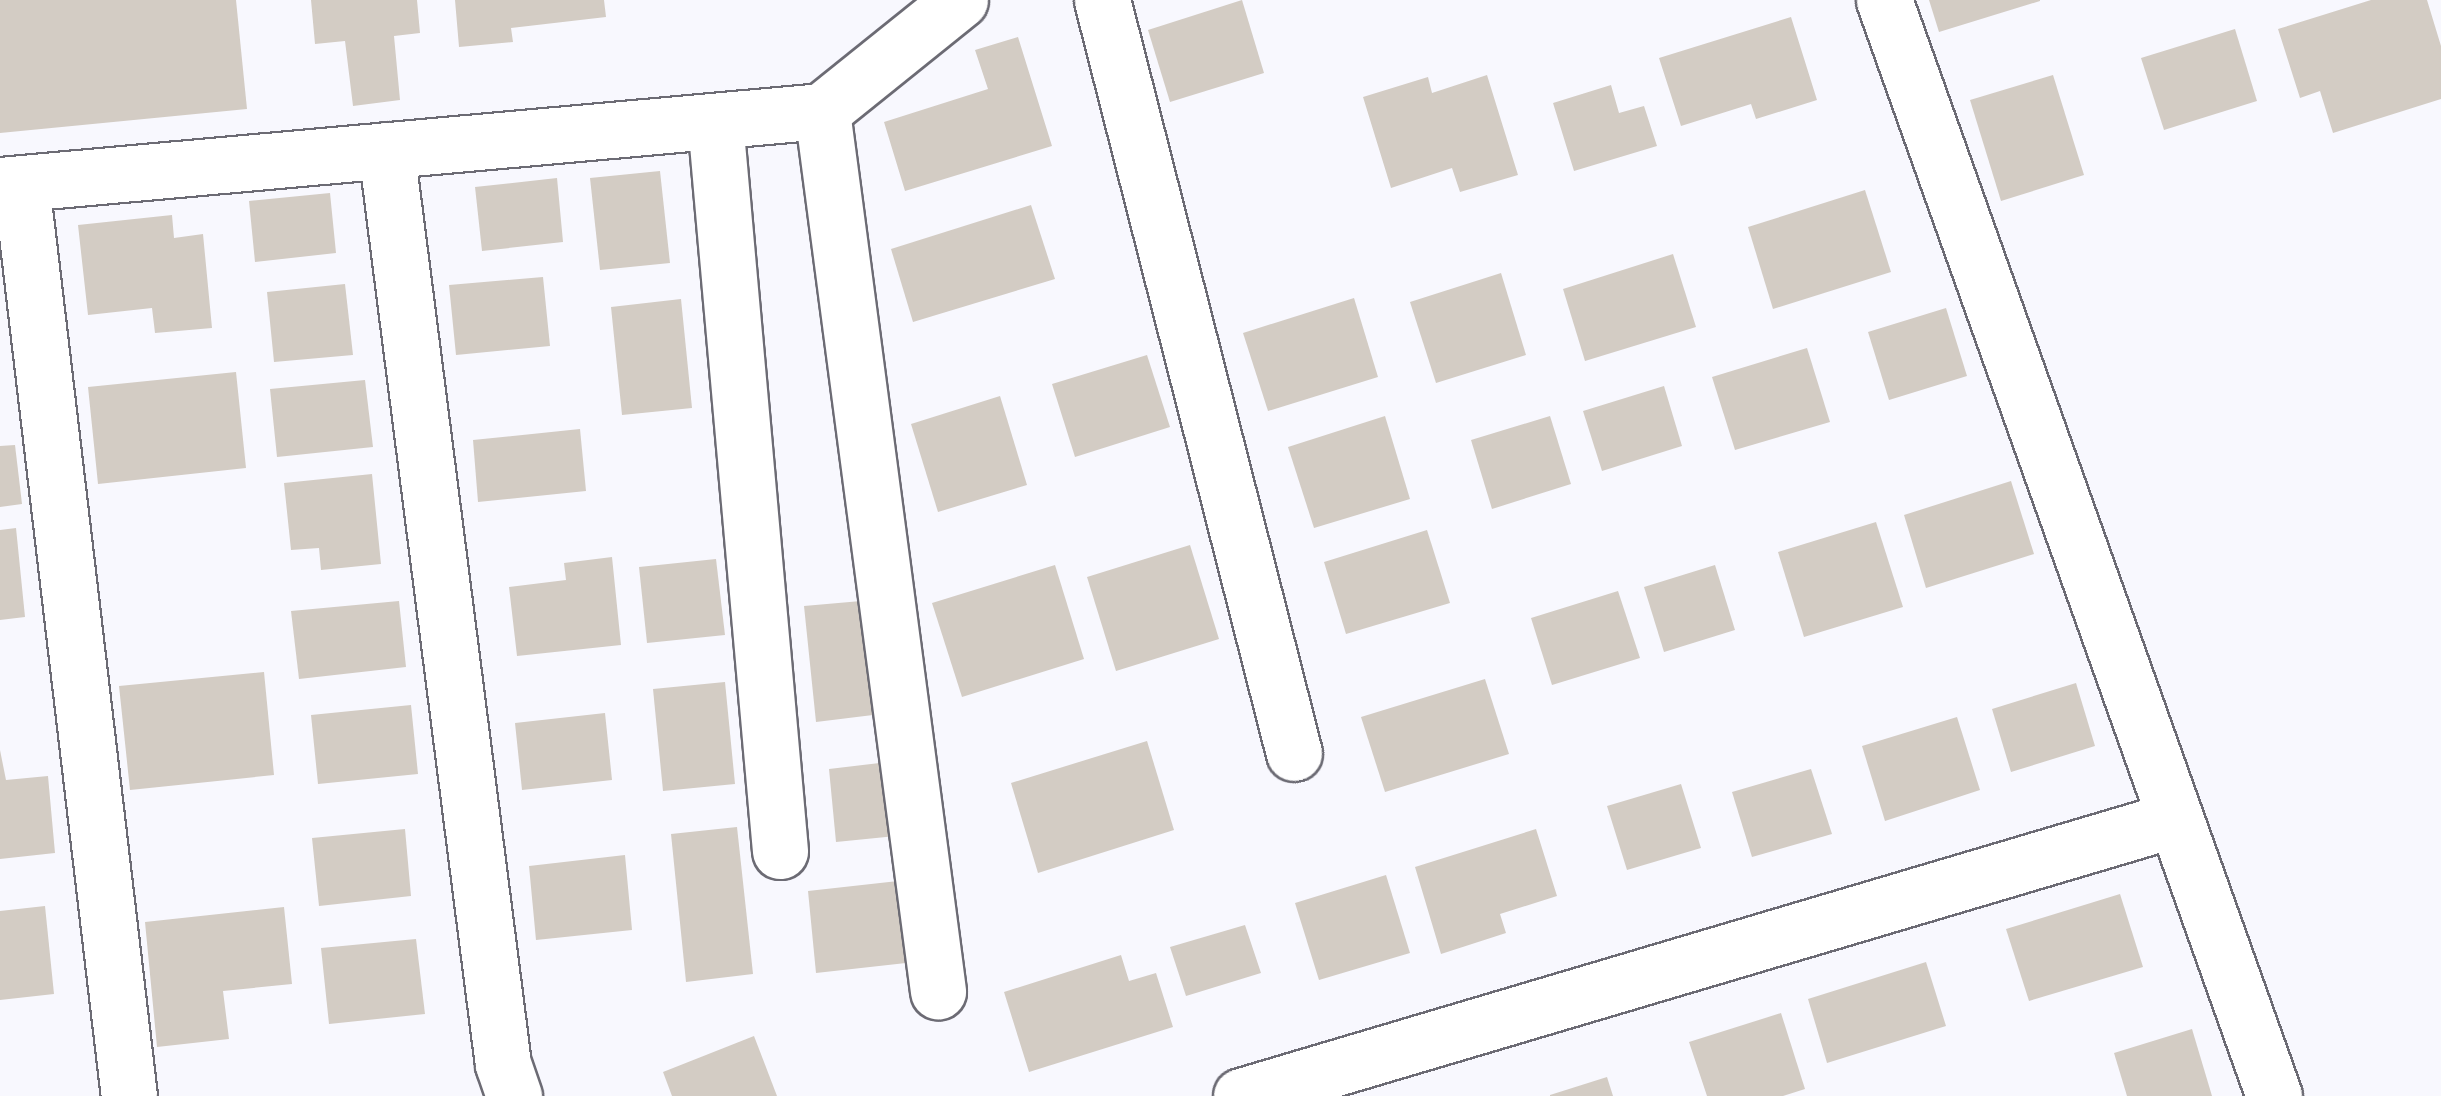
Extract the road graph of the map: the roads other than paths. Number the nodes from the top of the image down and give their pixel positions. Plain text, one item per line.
1 (960, 0) edge
2 (1102, 0) edge
3 (1884, 0) edge
4 (822, 111) junction
5 (716, 121) junction
6 (386, 150) junction
7 (10, 184) edge
8 (1294, 754) dead end
9 (2175, 820) junction
10 (780, 851) dead end
11 (938, 991) dead end
12 (129, 1096) edge
13 (514, 1096) edge
14 (1241, 1096) edge
15 (2274, 1096) edge

1 - 4 street
2 - 8 street
3 - 9 street
4 - 5 street
4 - 11 street
5 - 6 street
5 - 10 street
6 - 7 street
6 - 13 street
7 - 12 street
9 - 14 street
9 - 15 street

